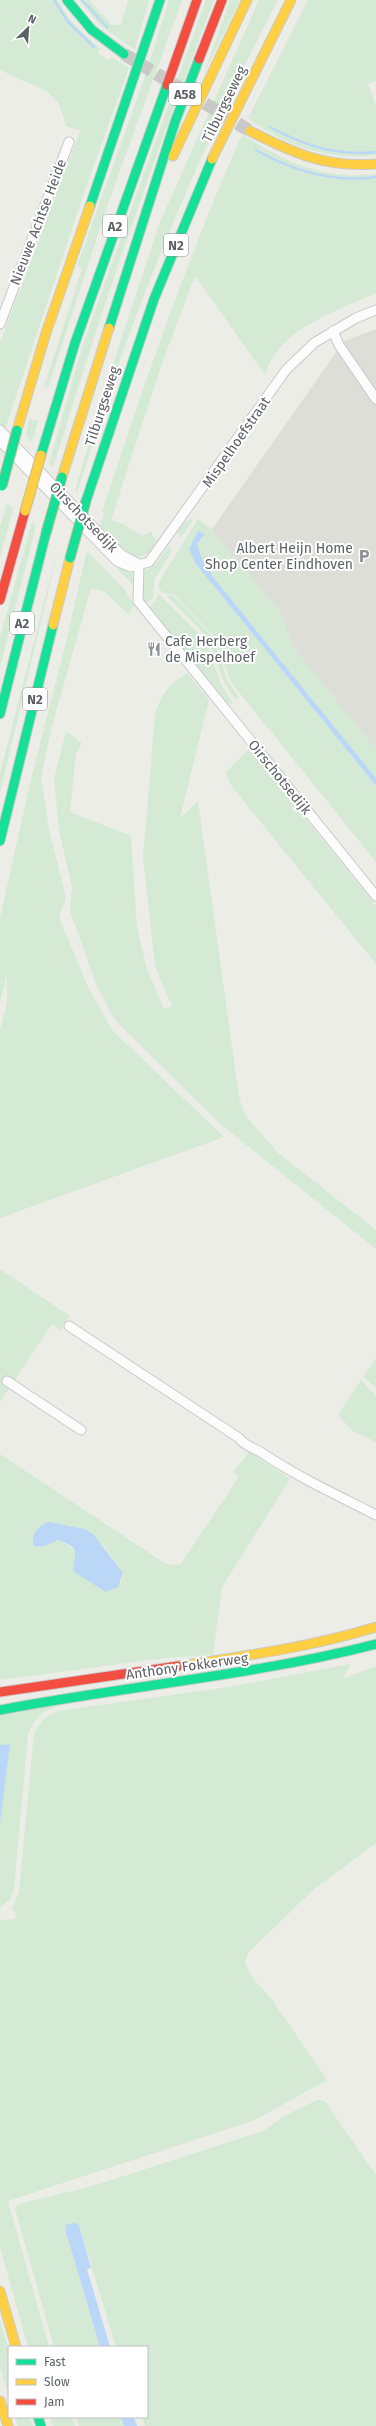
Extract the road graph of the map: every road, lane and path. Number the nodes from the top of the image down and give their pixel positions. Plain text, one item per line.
1 (67, 0) edge
2 (160, 0) edge
3 (197, 0) edge
4 (222, 0) edge
5 (247, 0) edge
6 (291, 0) edge
7 (124, 54) tunnel mouth
8 (250, 131) tunnel mouth
9 (69, 142) dead end
10 (376, 164) edge
11 (155, 190) junction
12 (376, 310) edge
13 (0, 324) edge
14 (333, 331) junction
15 (376, 399) edge
16 (0, 430) edge
17 (0, 441) edge
18 (1, 490) edge
19 (139, 564) junction
20 (0, 600) edge
21 (0, 714) edge
22 (0, 841) edge
23 (376, 896) edge
24 (69, 1326) dead end
25 (7, 1381) dead end
26 (81, 1430) dead end
27 (376, 1515) edge
28 (376, 1627) edge
29 (376, 1644) edge
30 (0, 1692) edge
31 (0, 1710) edge
32 (0, 2291) edge
33 (16, 2346) edge
34 (0, 2401) edge
35 (8, 2426) edge

1 - 7 main road
2 - 18 main road, bridge
3 - 20 main road, A2, bridge
4 - 11 main road, Tilburgseweg / A58
5 - 11 main road, A2
6 - 22 main road, Tilburgseweg / N2, bridge
8 - 10 main road
9 - 13 street, Nieuwe Achtse Heide
11 - 21 main road, Tilburgseweg / A2, bridge
12 - 14 street, Mispelhoefstraat
14 - 15 street
14 - 19 street, Mispelhoefstraat
16 - 19 street, Oirschotsedijk
17 - 19 street, Oirschotsedijk
19 - 23 street, Oirschotsedijk
24 - 27 street
25 - 26 street
28 - 30 main road, Anthony Fokkerweg
29 - 31 main road, Anthony Fokkerweg
32 - 33 main road
34 - 35 main road

